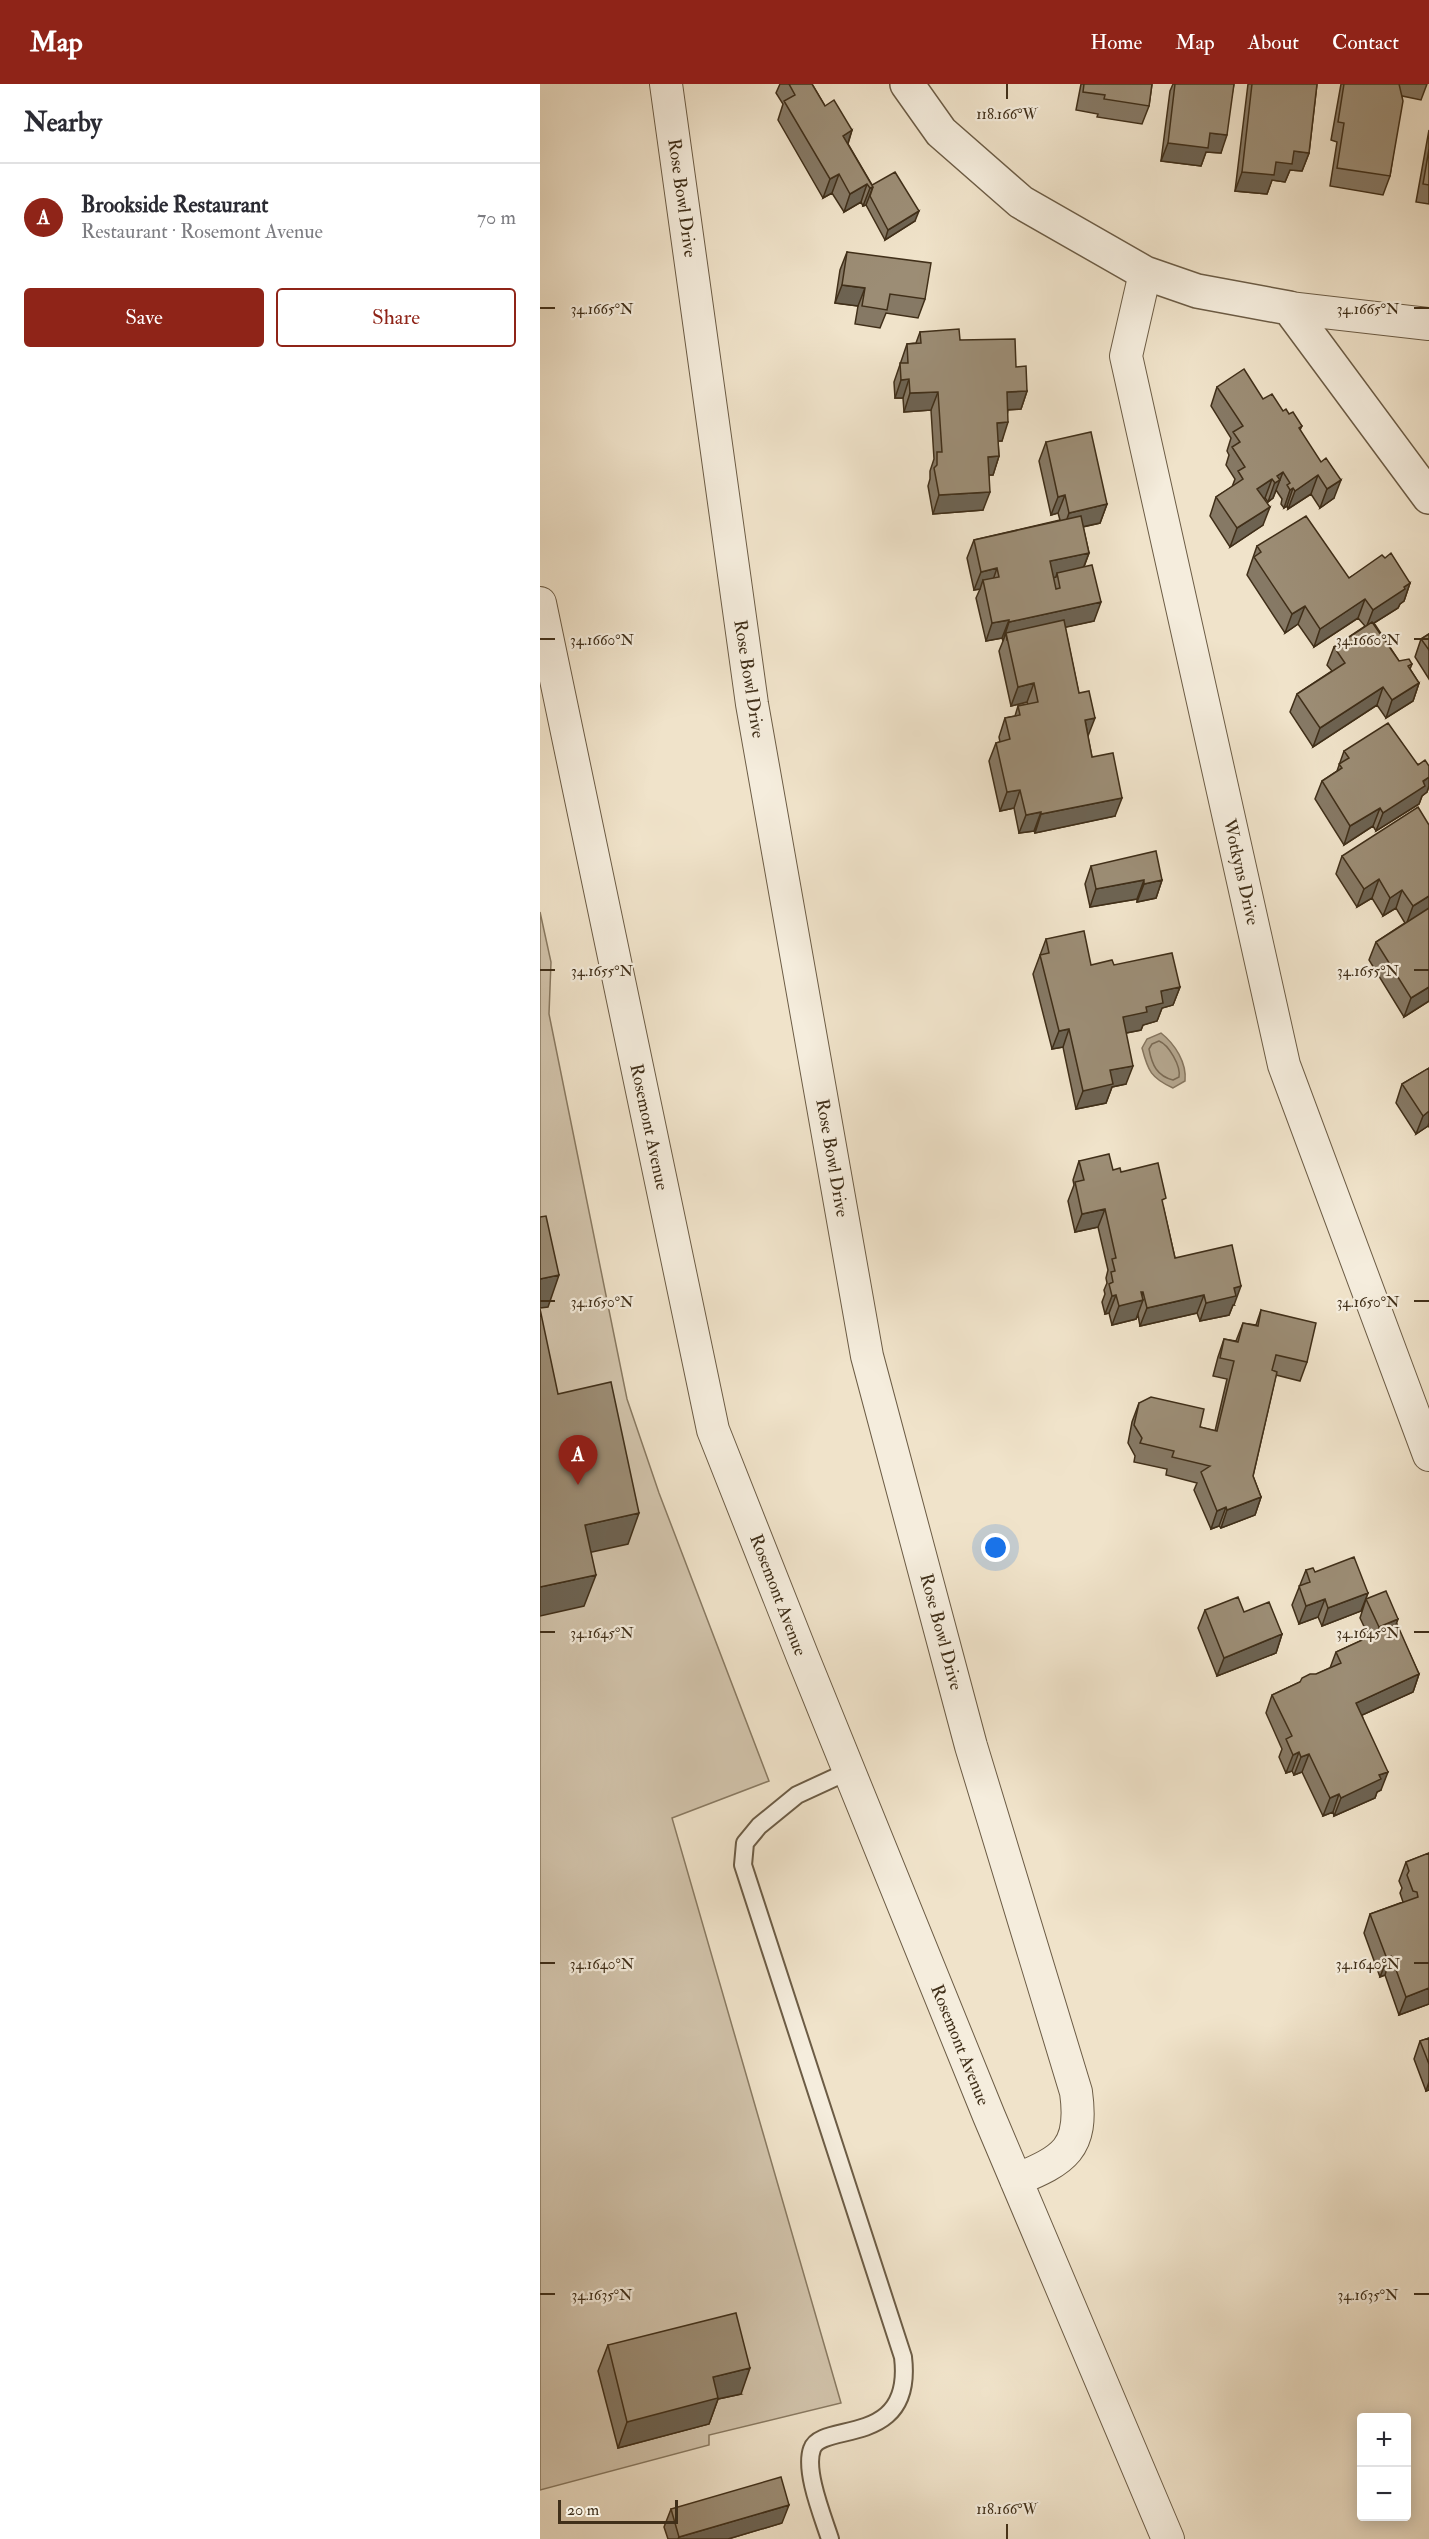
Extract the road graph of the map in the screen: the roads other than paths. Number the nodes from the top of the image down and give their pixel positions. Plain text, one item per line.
1 (666, 84) edge
2 (907, 84) edge
3 (1145, 273) junction
4 (1289, 308) junction
5 (1429, 324) edge
6 (1429, 496) edge
7 (540, 603) edge
8 (1429, 1455) edge
9 (849, 1771) junction
10 (1016, 2180) junction
11 (830, 2539) edge
12 (1168, 2539) edge

1 - 10 street, Rose Bowl Drive
2 - 3 street
3 - 4 street
3 - 8 street, Wotkyns Drive
4 - 5 street
4 - 6 street
7 - 9 street, Rosemont Avenue
9 - 10 street, Rosemont Avenue
9 - 11 lane
10 - 12 street, Rosemont Avenue

